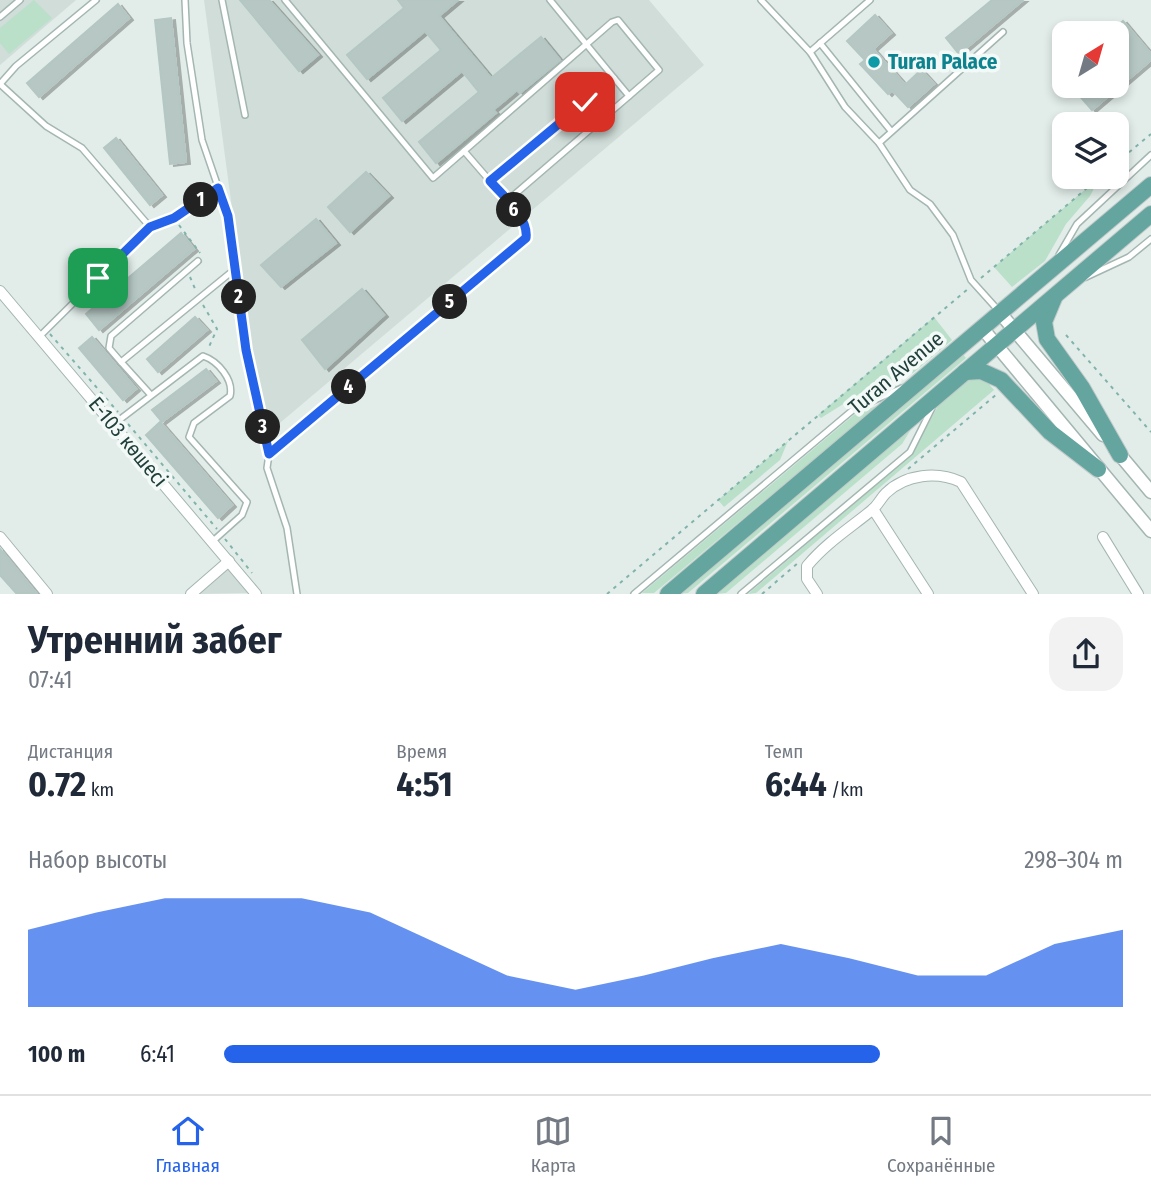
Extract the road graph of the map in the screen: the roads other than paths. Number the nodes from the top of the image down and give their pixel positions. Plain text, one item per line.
1 (20, 0) edge
2 (96, 0) edge
3 (185, 0) edge
4 (222, 0) edge
5 (285, 0) edge
6 (550, 0) edge
7 (761, 0) edge
8 (870, 0) edge
9 (0, 17) edge
10 (1003, 32) dead end
11 (820, 43) junction
12 (587, 44) junction
13 (810, 52) junction
14 (614, 78) junction
15 (0, 84) edge
16 (629, 96) junction
17 (245, 115) dead end
18 (891, 131) junction
19 (879, 143) junction
20 (464, 151) junction
21 (1151, 155) edge
22 (490, 181) junction
23 (1151, 185) edge
24 (218, 188) junction
25 (507, 201) junction
26 (1151, 214) edge
27 (150, 227) junction
28 (1151, 239) edge
29 (198, 261) road end
30 (1054, 267) junction
31 (235, 270) junction
32 (0, 291) edge
33 (1060, 291) junction
34 (1000, 313) junction
35 (982, 328) junction
36 (1014, 330) junction
37 (43, 333) junction
38 (997, 345) junction
39 (121, 362) junction
40 (965, 372) junction
41 (921, 379) junction
42 (150, 394) junction
43 (939, 394) junction
44 (114, 424) junction
45 (269, 454) junction
46 (1119, 454) junction
47 (1098, 469) junction
48 (1151, 492) edge
49 (873, 509) junction
50 (1150, 532) edge
51 (0, 537) edge
52 (1103, 537) dead end
53 (212, 541) junction
54 (229, 561) junction
55 (47, 593) edge
56 (191, 593) edge
57 (256, 593) edge
58 (297, 593) edge
59 (634, 593) edge
60 (668, 593) edge
61 (704, 593) edge
62 (741, 593) edge
63 (817, 593) edge
64 (928, 593) edge
65 (1033, 593) edge
66 (1138, 593) edge

1 - 9 lane
2 - 15 lane
3 - 24 lane
4 - 17 lane
5 - 20 lane
6 - 12 lane
7 - 13 lane
8 - 11 lane
10 - 18 lane
11 - 13 lane
11 - 18 lane
12 - 14 lane
12 - 16 lane
12 - 20 lane
13 - 19 lane
14 - 16 lane
14 - 22 lane
15 - 27 lane
16 - 25 lane
18 - 19 lane
19 - 34 lane
20 - 22 lane
21 - 30 lane
22 - 25 lane
23 - 30 main road, Turan Avenue
24 - 27 lane
24 - 31 lane
25 - 45 lane
26 - 33 main road, Turan Avenue
27 - 37 lane
28 - 33 lane
29 - 39 lane
30 - 34 main road, Turan Avenue
31 - 39 lane
31 - 45 lane
32 - 37 street, Е-103 көшесі
33 - 36 main road, Turan Avenue
33 - 46 main road
34 - 35 main road, Turan Avenue
34 - 36 street
35 - 38 street
35 - 41 main road, Turan Avenue
36 - 38 main road, Turan Avenue
36 - 46 street
37 - 44 street, Е-103 көшесі
38 - 40 main road, Turan Avenue
38 - 47 street
39 - 42 lane
40 - 43 main road, Turan Avenue
40 - 47 main road
41 - 59 lane
41 - 60 main road, Turan Avenue
42 - 44 lane
42 - 53 lane
43 - 61 main road, Turan Avenue
43 - 62 lane
44 - 53 street, Е-103 көшесі
45 - 58 lane
46 - 48 street
47 - 50 street
49 - 63 street
49 - 64 street
49 - 65 street
51 - 55 street
52 - 66 street
53 - 54 street, Е-103 көшесі
54 - 56 street
54 - 57 street, Е-103 көшесі

